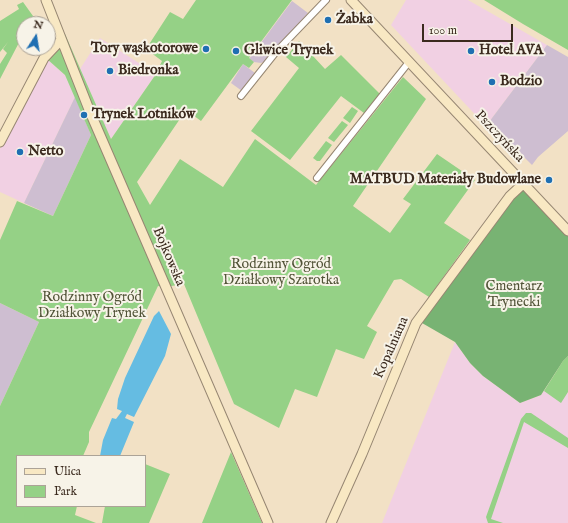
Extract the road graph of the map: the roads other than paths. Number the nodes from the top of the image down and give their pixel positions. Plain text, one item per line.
1 (47, 0) edge
2 (326, 0) edge
3 (351, 0) edge
4 (61, 40) junction
5 (409, 62) junction
6 (241, 96) dead end
7 (0, 142) edge
8 (317, 178) dead end
9 (524, 183) junction
10 (568, 231) edge
11 (268, 523) edge
12 (331, 523) edge

1 - 4 street, Bojkowska
2 - 6 street
3 - 5 street, Pszczyńska
4 - 7 street
4 - 11 street, Bojkowska
5 - 8 street
5 - 9 street, Pszczyńska
9 - 10 street, Pszczyńska
9 - 12 street, Kopalniana

